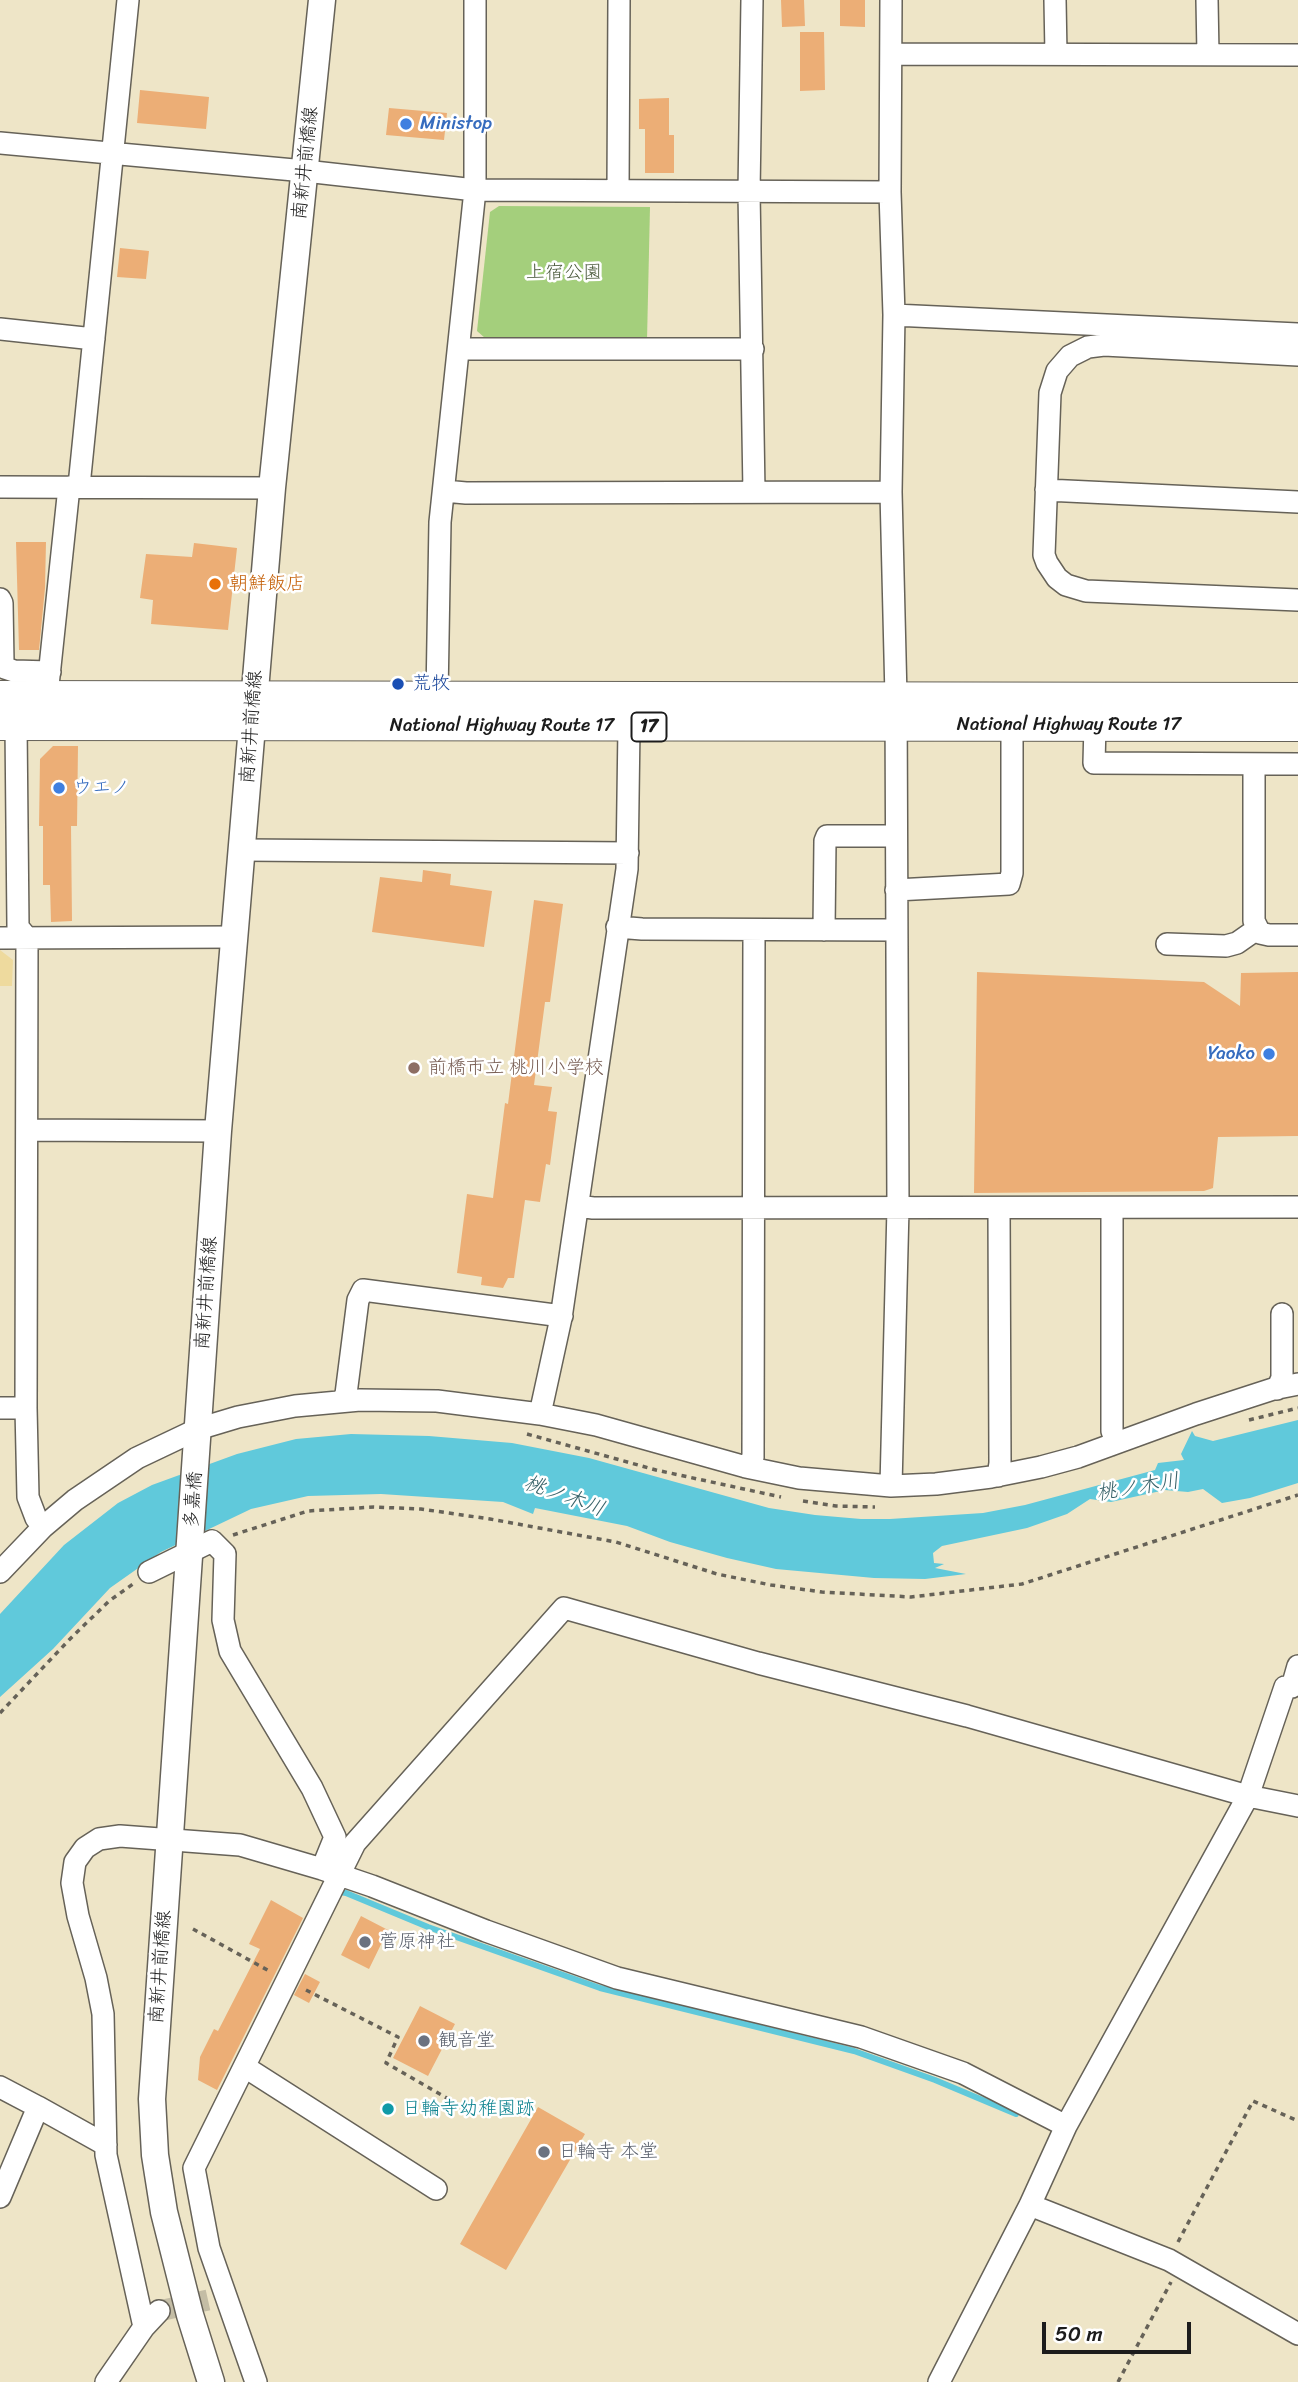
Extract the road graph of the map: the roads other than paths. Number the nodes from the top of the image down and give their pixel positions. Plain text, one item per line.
1 (128, 0) edge
2 (322, 0) edge
3 (475, 0) edge
4 (618, 0) edge
5 (752, 0) edge
6 (891, 0) edge
7 (1055, 0) edge
8 (1207, 0) edge
9 (892, 54) junction
10 (1056, 54) junction
11 (1208, 54) junction
12 (1298, 54) edge
13 (0, 143) edge
14 (113, 153) junction
15 (305, 171) junction
16 (475, 190) junction
17 (618, 190) junction
18 (749, 192) junction
19 (890, 192) junction
20 (894, 315) junction
21 (0, 329) edge
22 (1298, 334) edge
23 (94, 339) junction
24 (459, 349) junction
25 (753, 349) junction
26 (1298, 355) edge
27 (74, 486) junction
28 (0, 487) edge
29 (272, 488) junction
30 (444, 491) junction
31 (1046, 491) junction
32 (754, 492) junction
33 (891, 492) junction
34 (1298, 502) edge
35 (0, 599) edge
36 (1298, 600) edge
37 (49, 683) junction
38 (0, 696) edge
39 (437, 696) junction
40 (1298, 698) edge
41 (253, 711) junction
42 (896, 711) junction
43 (8, 725) edge
44 (1013, 725) junction
45 (1095, 725) junction
46 (1298, 726) edge
47 (629, 727) junction
48 (1254, 764) junction
49 (1298, 764) edge
50 (896, 836) junction
51 (243, 850) junction
52 (628, 853) junction
53 (896, 890) junction
54 (617, 927) junction
55 (1257, 929) junction
56 (754, 930) junction
57 (824, 930) junction
58 (897, 930) junction
59 (1298, 935) edge
60 (236, 937) junction
61 (0, 938) edge
62 (27, 938) junction
63 (1167, 944) dead end
64 (28, 1130) junction
65 (218, 1131) junction
66 (578, 1206) junction
67 (1298, 1207) edge
68 (754, 1208) junction
69 (898, 1208) junction
70 (999, 1208) junction
71 (1112, 1208) junction
72 (1282, 1314) dead end
73 (562, 1316) junction
74 (1288, 1386) edge
75 (342, 1401) junction
76 (0, 1408) edge
77 (26, 1408) junction
78 (540, 1414) junction
79 (198, 1429) junction
80 (1111, 1445) junction
81 (197, 1456) joint
82 (746, 1467) junction
83 (998, 1476) junction
84 (891, 1486) junction
85 (43, 1527) junction
86 (198, 1546) junction
87 (0, 1572) edge
88 (149, 1572) road end
89 (1298, 1666) edge
90 (1248, 1796) junction
91 (1298, 1806) edge
92 (169, 1838) junction
93 (330, 1871) junction
94 (245, 2067) junction
95 (0, 2087) edge
96 (38, 2107) junction
97 (1066, 2126) junction
98 (106, 2146) junction
99 (436, 2189) dead end
100 (0, 2197) edge
101 (1030, 2205) junction
102 (159, 2311) tunnel mouth
103 (144, 2327) junction
104 (1298, 2334) edge
105 (107, 2382) edge
106 (211, 2382) edge
107 (256, 2382) edge
108 (939, 2382) edge

1 - 14 street
2 - 15 main road, 南新井前橋線
3 - 16 street
4 - 17 street
5 - 18 street
6 - 9 street
7 - 10 street
8 - 11 street
9 - 10 street
9 - 19 street
10 - 11 street
11 - 12 street
13 - 14 street
14 - 15 street
14 - 23 street
15 - 16 street
15 - 29 main road, 南新井前橋線
16 - 17 street
16 - 24 street
17 - 18 street
18 - 19 street
18 - 25 street
19 - 20 street
20 - 22 street
20 - 33 street
21 - 23 street
23 - 27 street
24 - 25 street
24 - 30 street
25 - 32 street
26 - 31 street
27 - 28 street
27 - 29 street
27 - 37 street
29 - 41 main road, 南新井前橋線
30 - 32 street
30 - 39 street
31 - 34 street
31 - 36 street
32 - 33 street
33 - 42 street
35 - 37 street
37 - 38 highway, National Highway Route 17 / 17
37 - 41 highway, National Highway Route 17 / 17
39 - 41 highway, National Highway Route 17 / 17
39 - 42 highway, National Highway Route 17 / 17
40 - 42 highway, National Highway Route 17 / 17
41 - 43 highway, National Highway Route 17 / 17
41 - 47 highway, National Highway Route 17 / 17
41 - 51 main road, 南新井前橋線
42 - 44 highway, National Highway Route 17 / 17
42 - 47 highway, National Highway Route 17 / 17
42 - 50 street
43 - 62 street
44 - 45 highway, National Highway Route 17 / 17
44 - 53 street
45 - 46 highway, National Highway Route 17 / 17
45 - 48 street
47 - 52 street
48 - 49 street
48 - 55 street
50 - 53 street
50 - 57 street
51 - 52 street
51 - 60 main road, 南新井前橋線
52 - 54 street
53 - 58 street
54 - 56 street
54 - 66 street
55 - 59 street
55 - 63 street
56 - 57 street
56 - 68 street
57 - 58 street
58 - 69 street
60 - 62 street
60 - 65 main road, 南新井前橋線
61 - 62 street
62 - 64 street
64 - 65 street
64 - 77 street
65 - 79 main road, 南新井前橋線
66 - 68 street
66 - 73 street
67 - 71 street
68 - 69 street
68 - 82 street
69 - 70 street
69 - 84 street
70 - 71 street
70 - 83 street
71 - 80 street
72 - 74 street
73 - 75 street
73 - 78 street
74 - 80 street
75 - 78 street
75 - 79 street
76 - 77 street
77 - 85 street
78 - 82 street
79 - 81 main road, 南新井前橋線
79 - 85 street
80 - 83 street
81 - 86 main road, 多嘉橋
82 - 84 street
83 - 84 street
85 - 87 street
86 - 88 street
86 - 92 main road, 南新井前橋線
86 - 93 street
89 - 90 street
90 - 91 street
90 - 93 street
90 - 97 street
92 - 93 street
92 - 98 street
92 - 106 main road, 南新井前橋線
93 - 94 street
93 - 97 street
94 - 99 street
94 - 107 street
95 - 96 street
96 - 98 street
96 - 100 street
97 - 101 street
98 - 103 street
101 - 104 street
101 - 108 street
102 - 103 street
103 - 105 street

